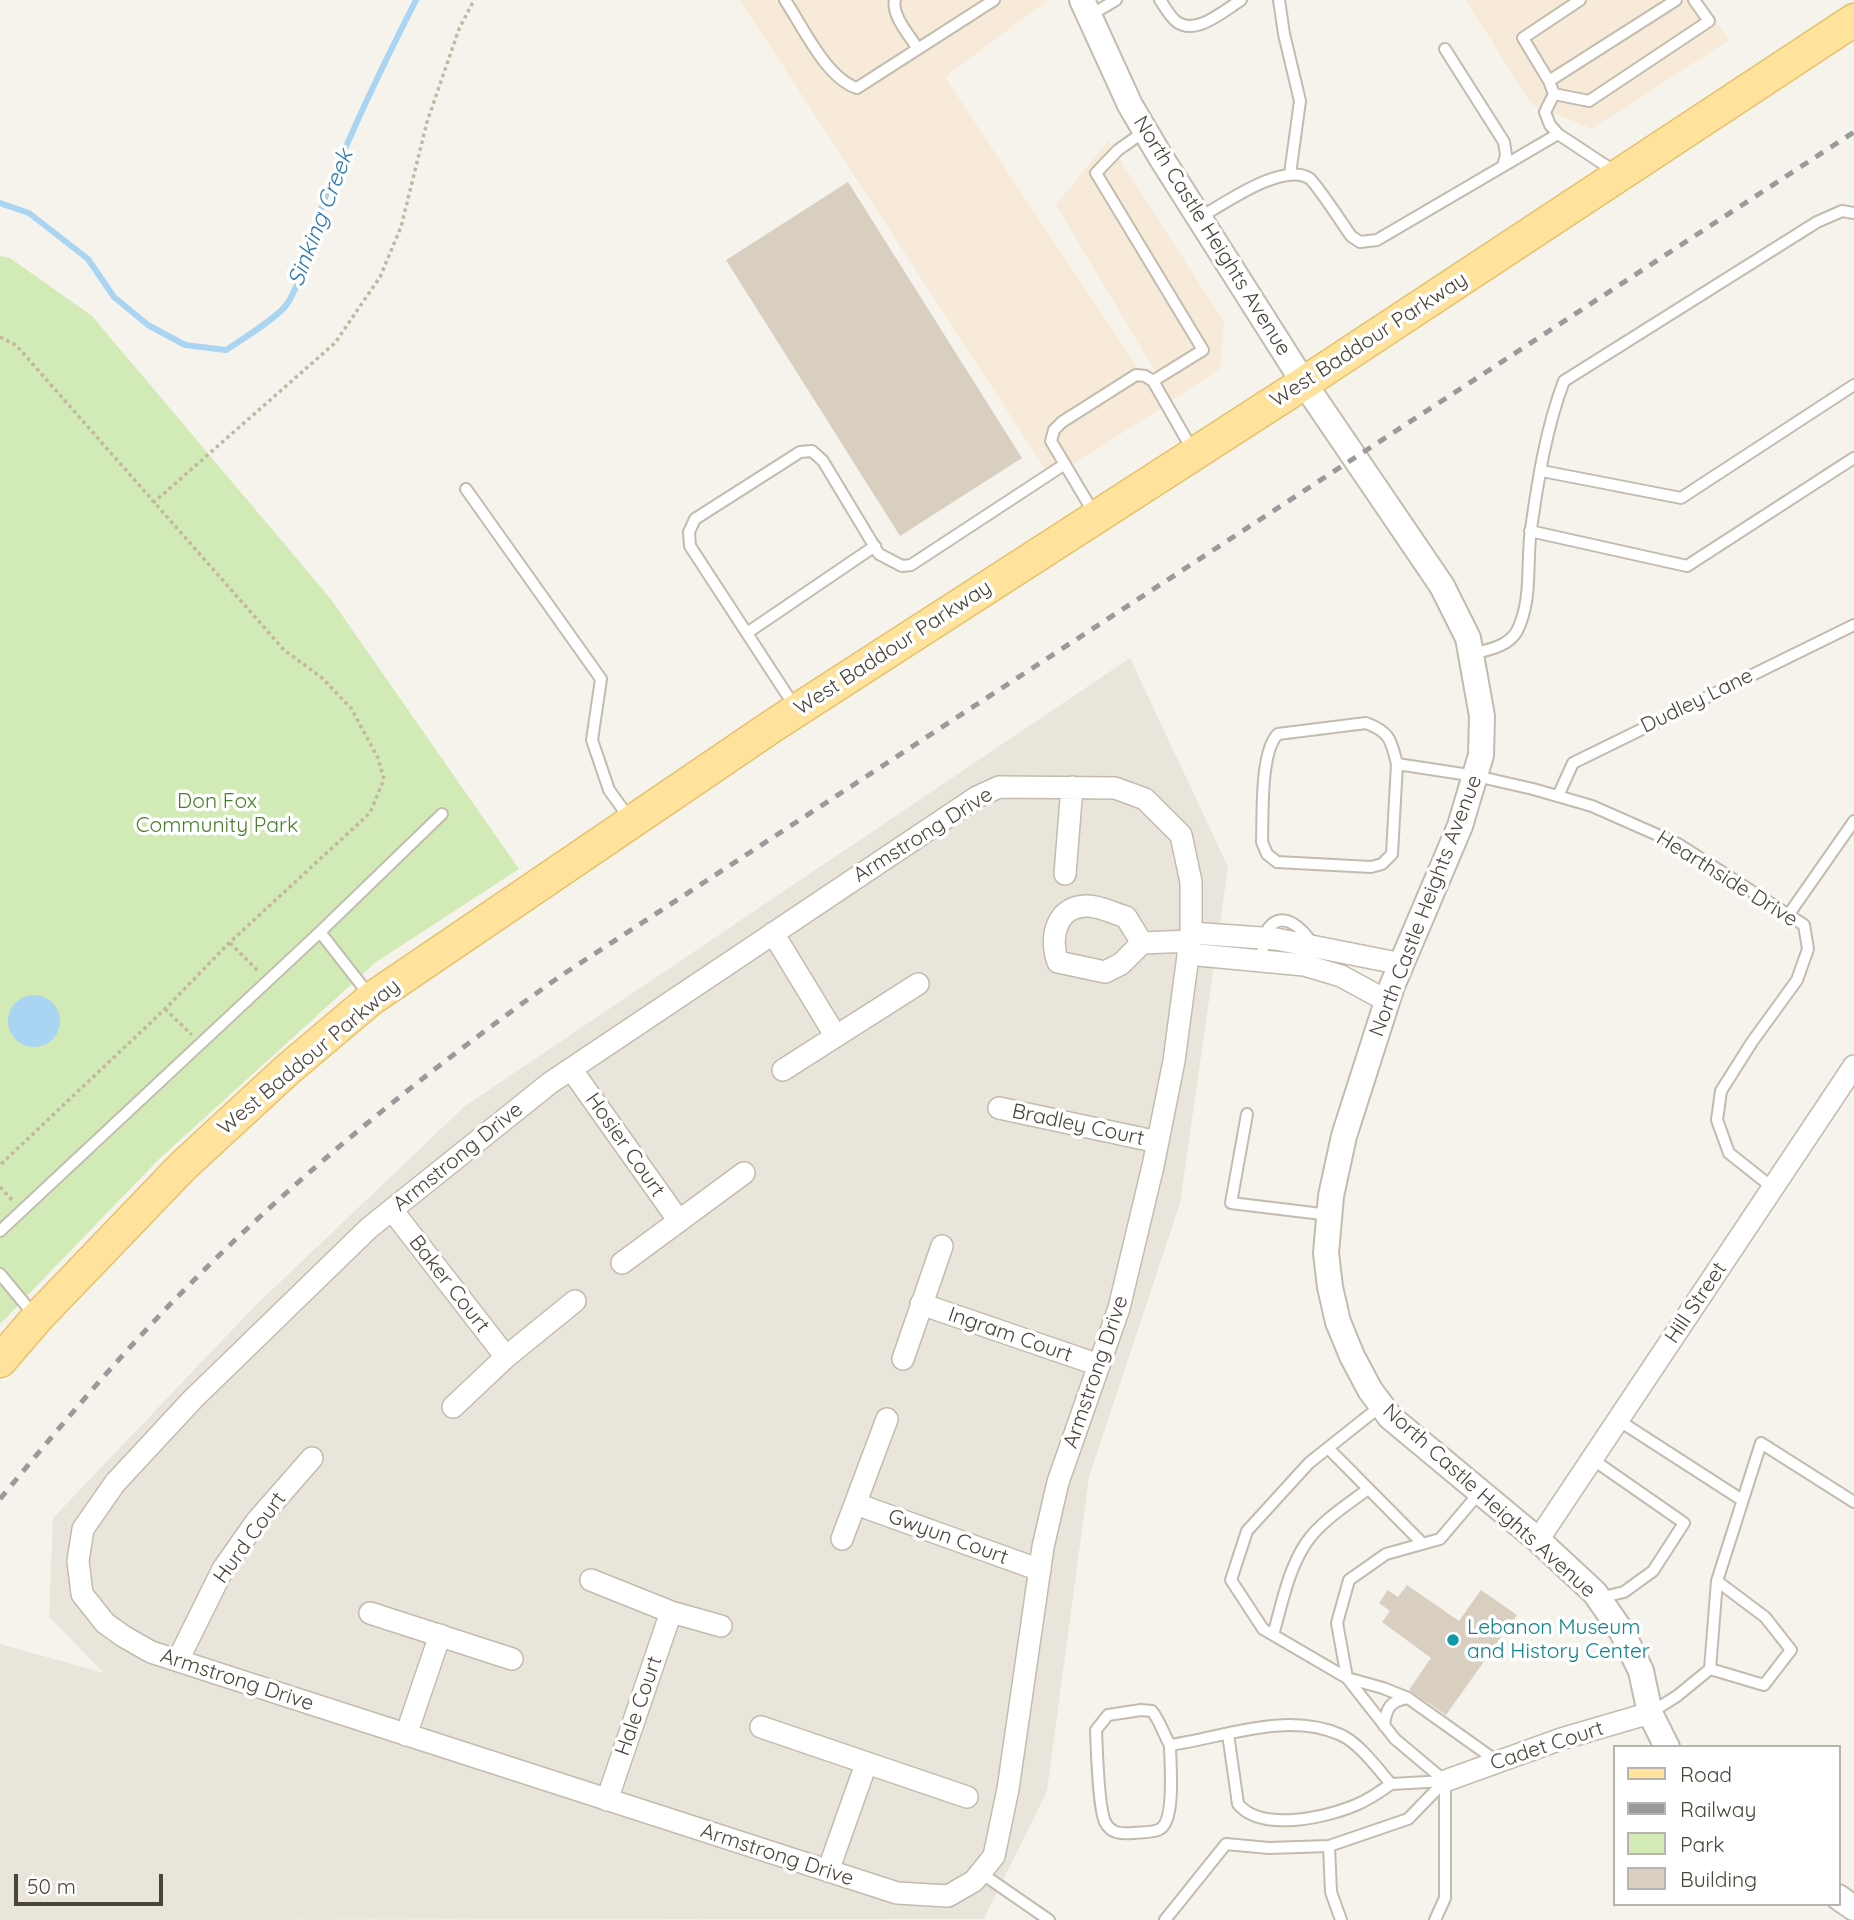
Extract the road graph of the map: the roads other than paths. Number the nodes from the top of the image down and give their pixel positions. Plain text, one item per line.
1 (785, 0) edge
2 (895, 0) edge
3 (994, 0) edge
4 (1116, 0) edge
5 (1160, 0) edge
6 (1241, 0) edge
7 (1279, 0) edge
8 (1580, 0) edge
9 (1676, 0) edge
10 (1694, 0) edge
11 (1085, 8) edge
12 (1854, 20) edge
13 (918, 49) junction
14 (1445, 50) dead end
15 (1549, 81) junction
16 (1554, 94) junction
17 (1145, 131) junction
18 (1558, 134) junction
19 (1503, 166) junction
20 (1290, 174) junction
21 (1619, 174) junction
22 (1854, 213) edge
23 (1199, 218) junction
24 (1153, 381) junction
25 (1304, 383) junction
26 (1854, 386) edge
27 (1195, 453) junction
28 (1854, 458) edge
29 (1065, 464) junction
30 (1542, 471) junction
31 (466, 489) dead end
32 (1096, 517) junction
33 (1530, 531) junction
34 (875, 546) junction
35 (1854, 625) edge
36 (747, 634) junction
37 (1471, 654) junction
38 (797, 710) junction
39 (1397, 764) junction
40 (1476, 776) junction
41 (1072, 787) junction
42 (1558, 796) junction
43 (442, 814) dead end
44 (632, 821) junction
45 (1854, 821) edge
46 (1065, 874) dead end
47 (1789, 914) junction
48 (320, 932) junction
49 (773, 933) junction
50 (1264, 938) junction
51 (1190, 942) junction
52 (1142, 943) dead end
53 (1313, 958) junction
54 (1262, 960) junction
55 (1402, 964) junction
56 (918, 984) dead end
57 (371, 999) junction
58 (1387, 1001) junction
59 (835, 1035) junction
60 (1854, 1066) edge
61 (571, 1069) junction
62 (783, 1070) dead end
63 (999, 1108) dead end
64 (1247, 1114) dead end
65 (1158, 1142) junction
66 (744, 1173) dead end
67 (1773, 1188) junction
68 (392, 1210) junction
69 (1329, 1214) junction
70 (678, 1222) junction
71 (0, 1231) edge
72 (942, 1246) dead end
73 (622, 1264) dead end
74 (0, 1274) edge
75 (575, 1301) dead end
76 (921, 1304) junction
77 (37, 1318) junction
78 (506, 1357) junction
79 (903, 1360) dead end
80 (0, 1361) edge
81 (1099, 1365) junction
82 (1382, 1405) junction
83 (453, 1406) dead end
84 (887, 1419) dead end
85 (1618, 1420) junction
86 (1328, 1448) junction
87 (312, 1458) dead end
88 (1592, 1459) junction
89 (1368, 1489) junction
90 (1480, 1492) junction
91 (1742, 1500) junction
92 (1854, 1502) edge
93 (856, 1504) junction
94 (842, 1539) dead end
95 (1538, 1540) junction
96 (1423, 1544) junction
97 (1040, 1570) junction
98 (591, 1580) dead end
99 (1717, 1581) junction
100 (1599, 1598) junction
101 (671, 1612) junction
102 (370, 1613) dead end
103 (721, 1626) dead end
104 (440, 1635) junction
105 (1273, 1635) junction
106 (512, 1659) dead end
107 (178, 1660) junction
108 (1710, 1669) junction
109 (1347, 1678) junction
110 (1408, 1698) junction
111 (1650, 1713) junction
112 (1384, 1726) junction
113 (761, 1727) dead end
114 (1228, 1734) junction
115 (406, 1735) junction
116 (1170, 1745) junction
117 (1666, 1745) edge
118 (1499, 1762) junction
119 (866, 1764) junction
120 (1446, 1781) junction
121 (1391, 1784) junction
122 (967, 1797) dead end
123 (607, 1801) junction
124 (1329, 1846) junction
125 (828, 1871) junction
126 (981, 1873) junction
127 (1049, 1920) edge
128 (1165, 1920) edge
129 (1341, 1920) edge
130 (1435, 1920) edge

1 - 13 lane
2 - 13 lane
3 - 13 lane
4 - 11 lane
5 - 6 lane
7 - 20 lane
8 - 15 lane
9 - 15 lane
10 - 16 lane
11 - 17 street, North Castle Heights Avenue
12 - 21 main road, West Baddour Parkway
14 - 19 lane
15 - 16 lane
16 - 18 lane
17 - 23 street, North Castle Heights Avenue
17 - 24 lane
18 - 19 lane
18 - 21 lane
19 - 20 lane
20 - 23 lane
21 - 25 main road, West Baddour Parkway
22 - 30 lane
23 - 25 street, North Castle Heights Avenue
24 - 27 lane
24 - 29 lane
25 - 27 main road, West Baddour Parkway
25 - 37 street, North Castle Heights Avenue
26 - 30 lane
27 - 32 main road, West Baddour Parkway
28 - 33 lane
29 - 32 lane
29 - 34 lane
30 - 33 lane
31 - 44 lane
32 - 38 main road, West Baddour Parkway
33 - 37 lane
34 - 36 lane
34 - 36 lane
35 - 42 lane, Dudley Lane
36 - 38 lane
37 - 40 street, North Castle Heights Avenue
38 - 44 main road, West Baddour Parkway
39 - 39 lane
39 - 40 lane, Hearthside Drive
40 - 42 lane, Hearthside Drive
40 - 55 street, North Castle Heights Avenue
41 - 46 street
41 - 49 street, Armstrong Drive
41 - 51 street, Armstrong Drive
42 - 47 lane, Hearthside Drive
43 - 48 lane
44 - 57 main road, West Baddour Parkway
45 - 47 lane
47 - 67 lane, Hearthside Drive
48 - 57 lane
48 - 71 lane
49 - 59 street
49 - 61 street, Armstrong Drive
50 - 51 street
50 - 53 street
50 - 54 lane
51 - 52 street
51 - 54 street
51 - 65 street, Armstrong Drive
53 - 54 street
53 - 55 street
53 - 58 street
55 - 58 street, North Castle Heights Avenue
56 - 59 street
57 - 77 main road, West Baddour Parkway
58 - 69 street, North Castle Heights Avenue
59 - 62 street
60 - 67 street, Hill Street
61 - 68 street, Armstrong Drive
61 - 70 street, Hosier Court
63 - 65 street, Bradley Court
64 - 69 lane
65 - 81 street, Armstrong Drive
66 - 70 street
67 - 85 street, Hill Street
68 - 78 street, Baker Court
68 - 107 street, Armstrong Drive
69 - 82 street, North Castle Heights Avenue
70 - 73 street
72 - 76 street, Ingram Court
74 - 77 lane
75 - 78 street
76 - 79 street, Ingram Court
76 - 81 street, Ingram Court
77 - 80 main road, West Baddour Parkway
78 - 83 street
81 - 97 street, Armstrong Drive
82 - 86 lane
82 - 90 street, North Castle Heights Avenue
84 - 93 street
85 - 88 street, Hill Street
85 - 91 lane
86 - 89 lane
86 - 105 lane
87 - 107 street, Hurd Court
88 - 95 street, Hill Street
88 - 100 lane
89 - 96 lane
89 - 105 lane
90 - 95 street, North Castle Heights Avenue
90 - 96 lane
91 - 92 lane
91 - 99 lane
93 - 94 street
93 - 97 street, Gwyun Court
95 - 100 street, North Castle Heights Avenue
96 - 109 lane
97 - 126 street, Armstrong Drive
98 - 101 street
99 - 108 lane
99 - 108 lane
100 - 111 street, North Castle Heights Avenue
101 - 103 street
101 - 123 street, Hale Court
102 - 104 street
104 - 106 street
104 - 115 street
105 - 109 lane
107 - 115 street, Armstrong Drive
108 - 111 lane
109 - 110 lane
109 - 112 lane
110 - 112 lane
110 - 118 lane
111 - 117 street, North Castle Heights Avenue
111 - 118 street, Cadet Court
112 - 120 lane
113 - 119 street
114 - 116 lane
114 - 121 lane
114 - 121 lane
115 - 123 street, Armstrong Drive
116 - 116 lane
118 - 120 street, Cadet Court
119 - 122 street
119 - 125 street
120 - 121 lane
120 - 124 lane
120 - 130 lane
123 - 125 street, Armstrong Drive
124 - 128 lane
124 - 129 lane
125 - 126 street, Armstrong Drive
126 - 127 lane

